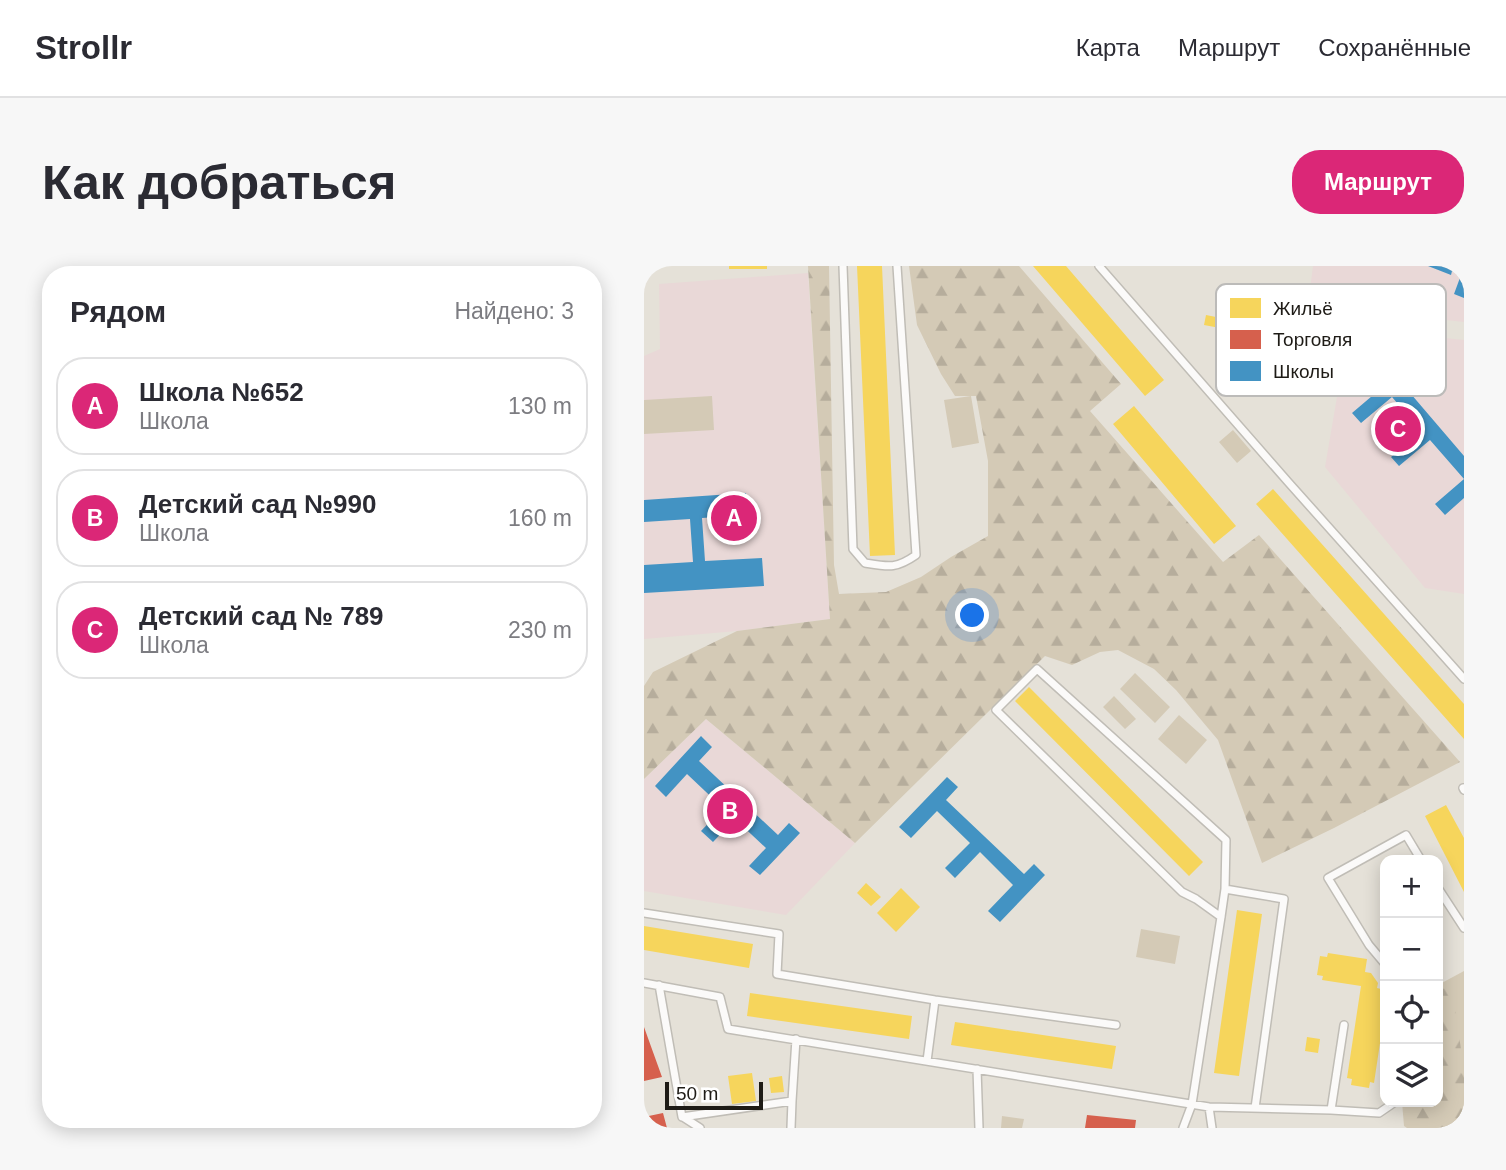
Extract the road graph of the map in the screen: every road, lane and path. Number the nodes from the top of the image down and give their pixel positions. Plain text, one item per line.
1 (843, 266) edge
2 (897, 266) edge
3 (1099, 266) edge
4 (1464, 679) edge
5 (1418, 855) edge
6 (1225, 889) junction
7 (1443, 896) edge
8 (644, 912) edge
9 (1221, 917) junction
10 (1464, 928) edge
11 (1380, 958) edge
12 (644, 983) edge
13 (659, 985) junction
14 (935, 1000) junction
15 (1116, 1025) dead end
16 (1344, 1025) dead end
17 (796, 1040) junction
18 (927, 1061) junction
19 (977, 1069) junction
20 (792, 1101) junction
21 (1192, 1104) junction
22 (1209, 1107) junction
23 (1387, 1107) edge
24 (1255, 1108) junction
25 (1331, 1110) junction
26 (682, 1116) junction
27 (700, 1128) edge
28 (791, 1128) edge
29 (979, 1128) edge
30 (1183, 1128) edge
31 (1212, 1128) edge

1 - 2 lane
3 - 4 lane
5 - 11 lane
6 - 9 lane
6 - 9 lane
6 - 24 lane
7 - 10 lane
8 - 14 lane
9 - 21 lane
12 - 13 lane
13 - 17 lane
13 - 26 lane
14 - 15 lane
14 - 18 lane
16 - 25 lane
17 - 18 lane
17 - 20 lane
18 - 19 lane
19 - 21 lane
19 - 29 lane
20 - 26 lane
20 - 28 lane
21 - 22 lane
21 - 30 lane
22 - 24 lane
22 - 31 lane
23 - 25 lane
24 - 25 lane
26 - 27 lane

